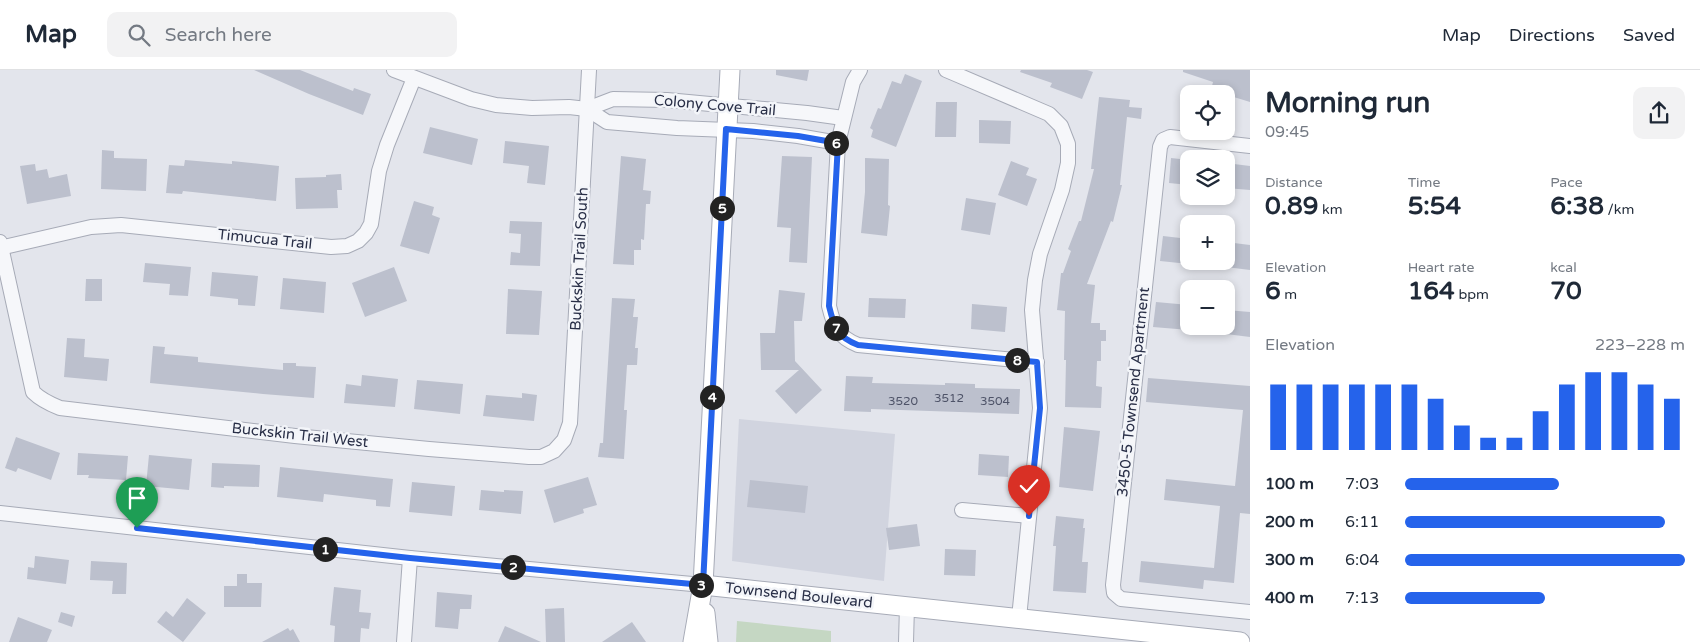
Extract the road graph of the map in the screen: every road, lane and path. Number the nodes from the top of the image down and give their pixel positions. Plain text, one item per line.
1 (394, 70) edge
2 (589, 70) edge
3 (730, 70) edge
4 (860, 70) edge
5 (946, 70) edge
6 (414, 78) junction
7 (728, 105) junction
8 (587, 108) junction
9 (843, 118) junction
10 (726, 129) junction
11 (838, 143) junction
12 (1250, 146) edge
13 (0, 246) edge
14 (1037, 362) junction
15 (560, 446) joint
16 (962, 510) dead end
17 (0, 513) edge
18 (1029, 516) junction
19 (410, 558) junction
20 (703, 585) junction
21 (907, 606) junction
22 (1250, 612) edge
23 (1019, 618) junction
24 (1106, 635) edge
25 (404, 642) edge
26 (693, 642) edge
27 (708, 642) edge
28 (906, 642) edge
29 (1240, 642) edge

1 - 6 street, Colony Cove Trail
2 - 8 street, Buckskin Trail South
3 - 7 street
4 - 9 street
5 - 14 street
6 - 8 street, Colony Cove Trail
6 - 13 street, Timucua Trail
7 - 8 street, Colony Cove Trail
7 - 9 street, Colony Cove Trail
7 - 10 street
8 - 10 street, Colony Cove Trail
8 - 15 street, Buckskin Trail South
9 - 11 street
10 - 11 street, Colony Cove Trail
10 - 20 street
11 - 14 street
12 - 22 street, 3450-5 Townsend Apartment
13 - 15 street, Buckskin Trail West
14 - 18 street
16 - 18 street
17 - 19 street, Townsend Boulevard
18 - 23 street
19 - 20 street, Townsend Boulevard
19 - 25 street
20 - 21 street, Townsend Boulevard
20 - 26 street
20 - 27 street
21 - 23 street, Townsend Boulevard
21 - 28 street
23 - 24 street, Townsend Boulevard
24 - 29 street, Townsend Boulevard

